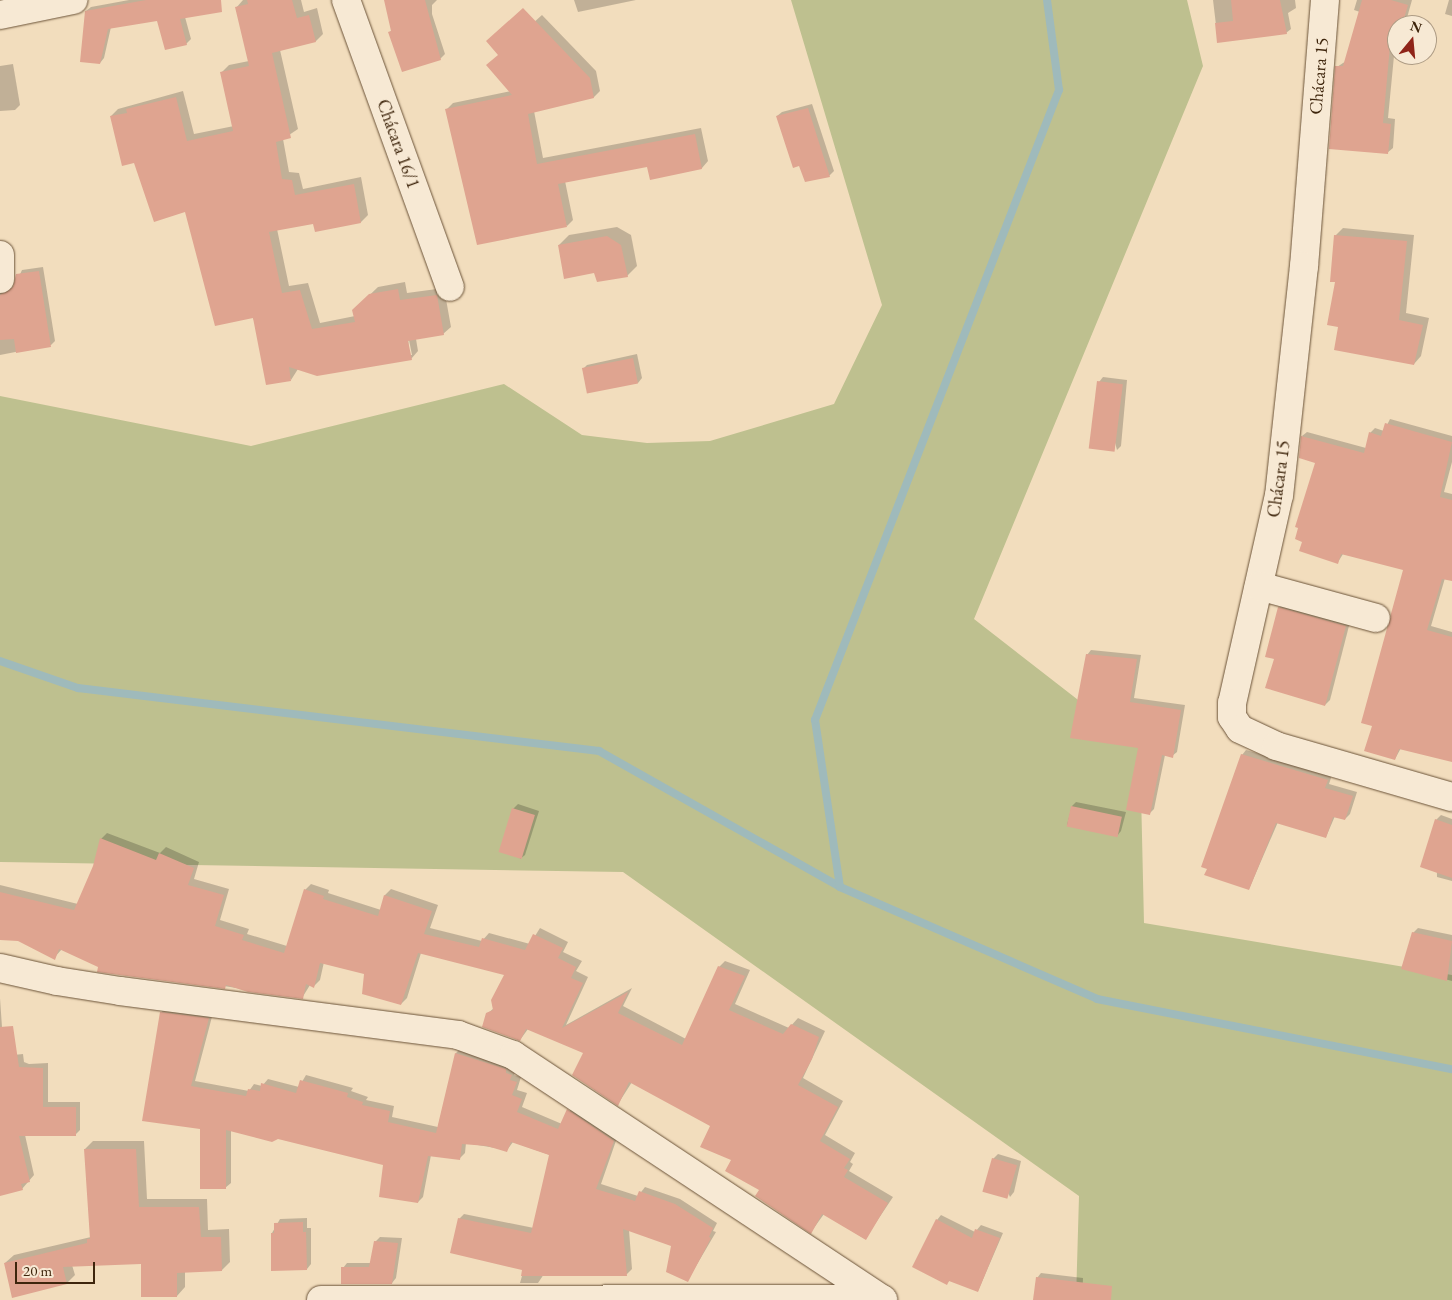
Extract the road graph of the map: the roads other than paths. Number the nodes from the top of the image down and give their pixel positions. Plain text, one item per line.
1 (73, 0) edge
2 (346, 0) edge
3 (1325, 0) edge
4 (0, 15) edge
5 (0, 255) edge
6 (0, 279) edge
7 (450, 287) dead end
8 (1259, 586) junction
9 (1376, 618) dead end
10 (1452, 797) edge
11 (0, 968) edge
12 (882, 1299) edge
13 (321, 1300) edge

1 - 4 street
2 - 7 street, Chácara 16/1
3 - 8 street, Chácara 15
5 - 6 street
8 - 9 street
8 - 10 street, Chácara 15
11 - 12 street
12 - 13 street

